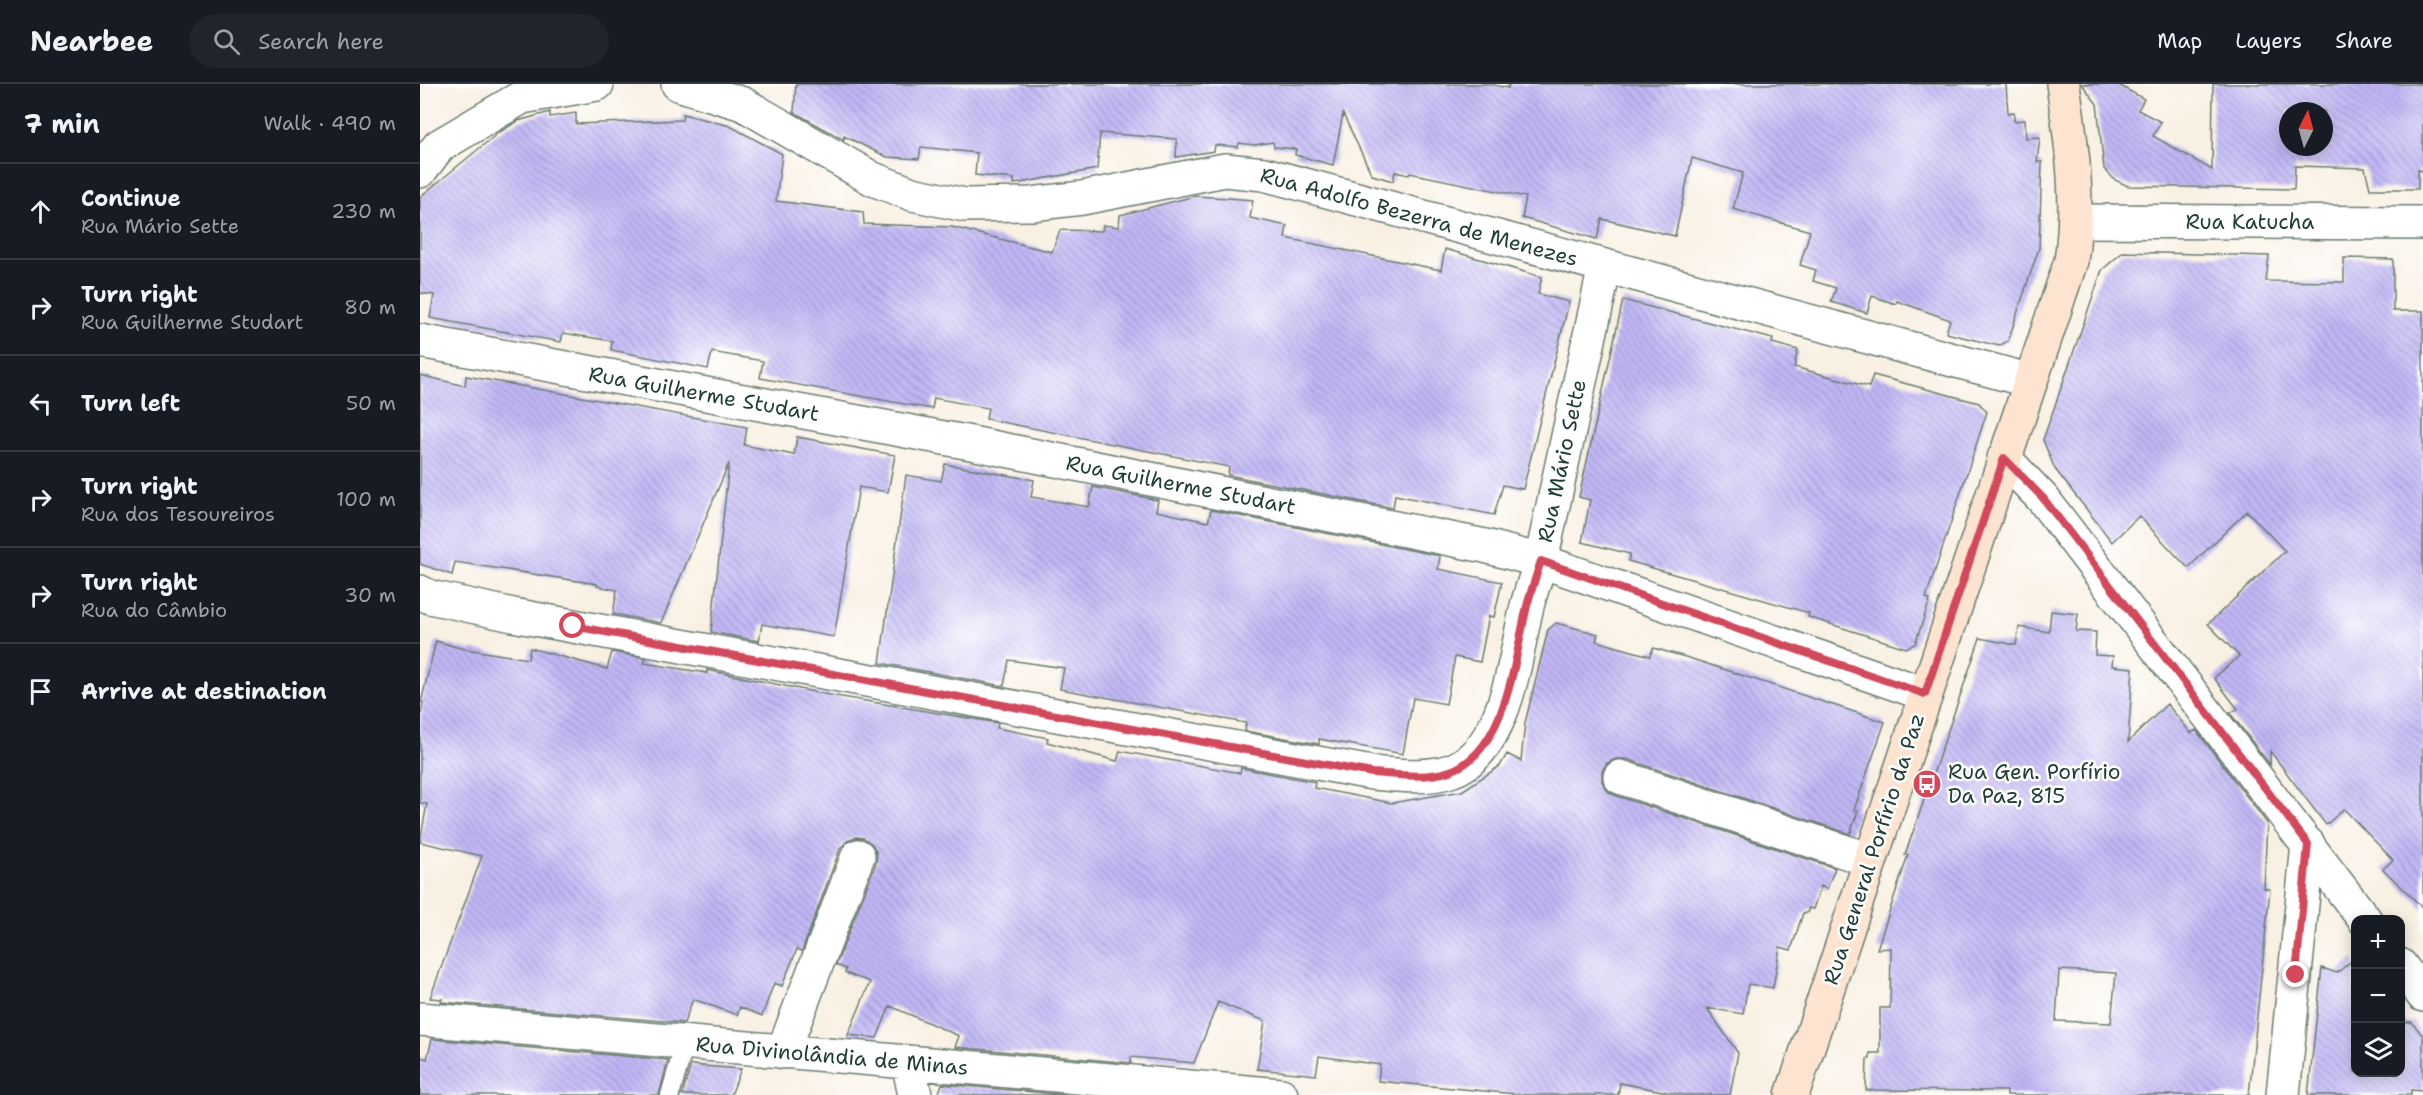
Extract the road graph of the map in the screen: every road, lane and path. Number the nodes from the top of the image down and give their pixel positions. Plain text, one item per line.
1 (597, 84) edge
2 (678, 84) edge
3 (2063, 84) edge
4 (420, 171) edge
5 (2077, 221) junction
6 (2423, 223) edge
7 (1605, 266) junction
8 (420, 341) edge
9 (2031, 381) junction
10 (2004, 458) junction
11 (1541, 561) junction
12 (420, 592) edge
13 (1925, 694) junction
14 (1620, 777) dead end
15 (2308, 844) junction
16 (858, 856) dead end
17 (1870, 861) junction
18 (2361, 915) edge
19 (2402, 969) edge
20 (2423, 995) edge
21 (420, 1019) edge
22 (685, 1043) junction
23 (783, 1052) junction
24 (908, 1062) junction
25 (670, 1095) edge
26 (915, 1095) edge
27 (1281, 1095) edge
28 (1792, 1095) edge
29 (2283, 1095) edge

1 - 4 street
2 - 7 street, Rua Adolfo Bezerra de Menezes
3 - 5 street, Rua General Porfírio da Paz
5 - 6 street, Rua Katucha
5 - 9 street, Rua General Porfírio da Paz
7 - 9 street, Rua Adolfo Bezerra de Menezes
7 - 11 street, Rua Mário Sette
8 - 11 street, Rua Guilherme Studart
9 - 10 street, Rua General Porfírio da Paz
10 - 13 street, Rua General Porfírio da Paz
10 - 15 street
11 - 12 street, Rua Mário Sette
11 - 13 street, Rua Guilherme Studart
13 - 17 street, Rua General Porfírio da Paz
14 - 17 street
15 - 18 street
15 - 29 street
16 - 23 street
17 - 28 street, Rua General Porfírio da Paz
19 - 20 street
21 - 22 street, Rua Divinolândia de Minas
22 - 23 street, Rua Divinolândia de Minas
22 - 25 lane
23 - 24 street, Rua Divinolândia de Minas
24 - 26 street
24 - 27 street, Rua Divinolândia de Minas

